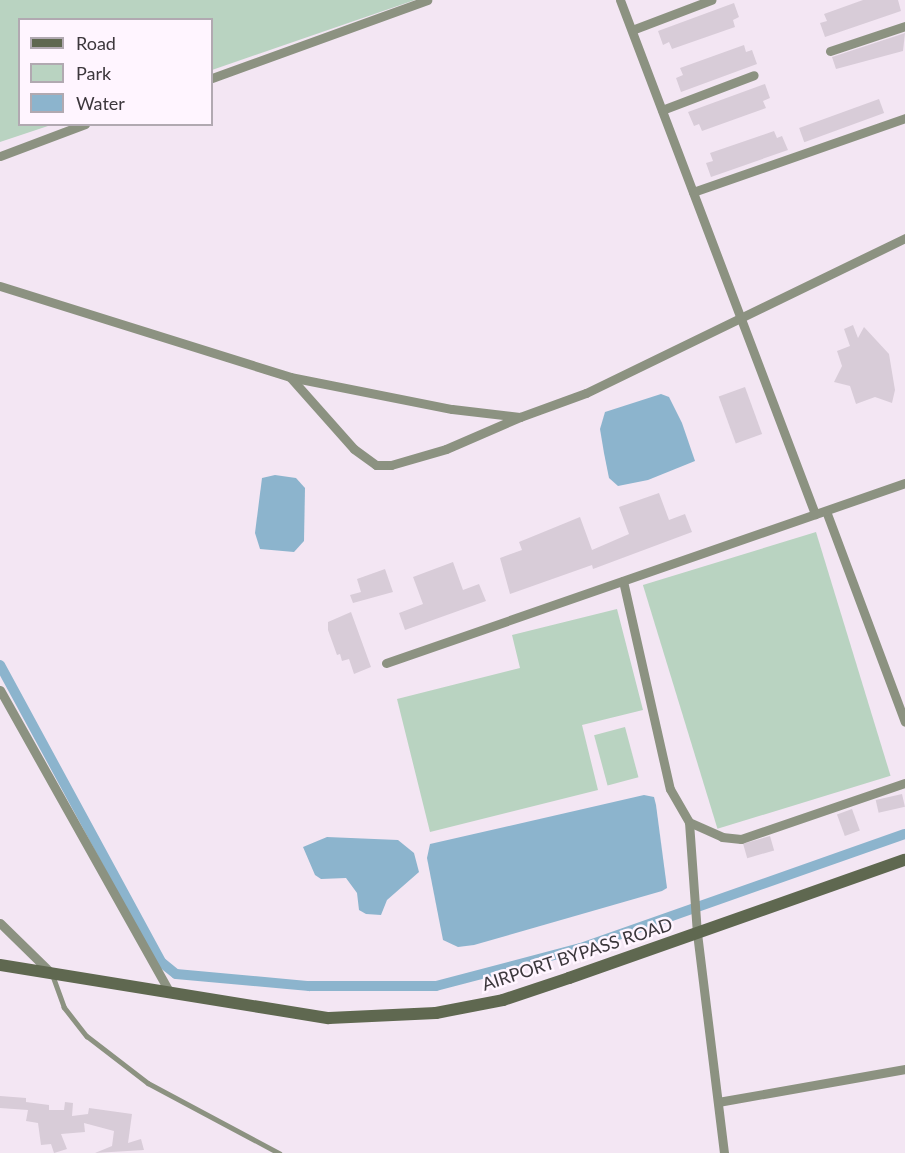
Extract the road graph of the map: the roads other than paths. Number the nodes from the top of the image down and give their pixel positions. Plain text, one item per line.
1 (427, 0) edge
2 (620, 0) edge
3 (711, 0) edge
4 (905, 26) edge
5 (632, 30) junction
6 (830, 51) dead end
7 (754, 75) dead end
8 (213, 78) edge
9 (662, 110) junction
10 (905, 118) edge
11 (80, 126) edge
12 (0, 156) edge
13 (693, 192) junction
14 (905, 238) edge
15 (0, 286) edge
16 (740, 317) junction
17 (290, 377) junction
18 (520, 417) junction
19 (905, 483) edge
20 (826, 511) junction
21 (816, 514) junction
22 (623, 581) junction
23 (386, 663) dead end
24 (0, 690) edge
25 (905, 722) edge
26 (905, 783) edge
27 (689, 822) junction
28 (905, 860) edge
29 (0, 923) edge
30 (697, 933) junction
31 (0, 965) edge
32 (52, 974) junction
33 (170, 993) junction
34 (905, 1069) edge
35 (718, 1102) junction
36 (279, 1153) edge
37 (724, 1153) edge

1 - 8 street
2 - 5 street
3 - 5 street
4 - 6 street
5 - 9 street
7 - 9 street
9 - 13 street
10 - 13 street
11 - 12 street
13 - 16 street
14 - 16 street
15 - 17 street
16 - 18 street
16 - 21 street
17 - 18 street
17 - 18 street
19 - 20 street
20 - 21 street
20 - 25 street
21 - 22 street
22 - 23 street
22 - 27 street
24 - 33 street
26 - 27 street
27 - 30 street
28 - 30 street, AIRPORT BYPASS ROAD
29 - 32 street
30 - 33 street, AIRPORT BYPASS ROAD
30 - 35 street
31 - 32 street, AIRPORT BYPASS ROAD
32 - 33 street, AIRPORT BYPASS ROAD
32 - 36 lane
34 - 35 street
35 - 37 street

